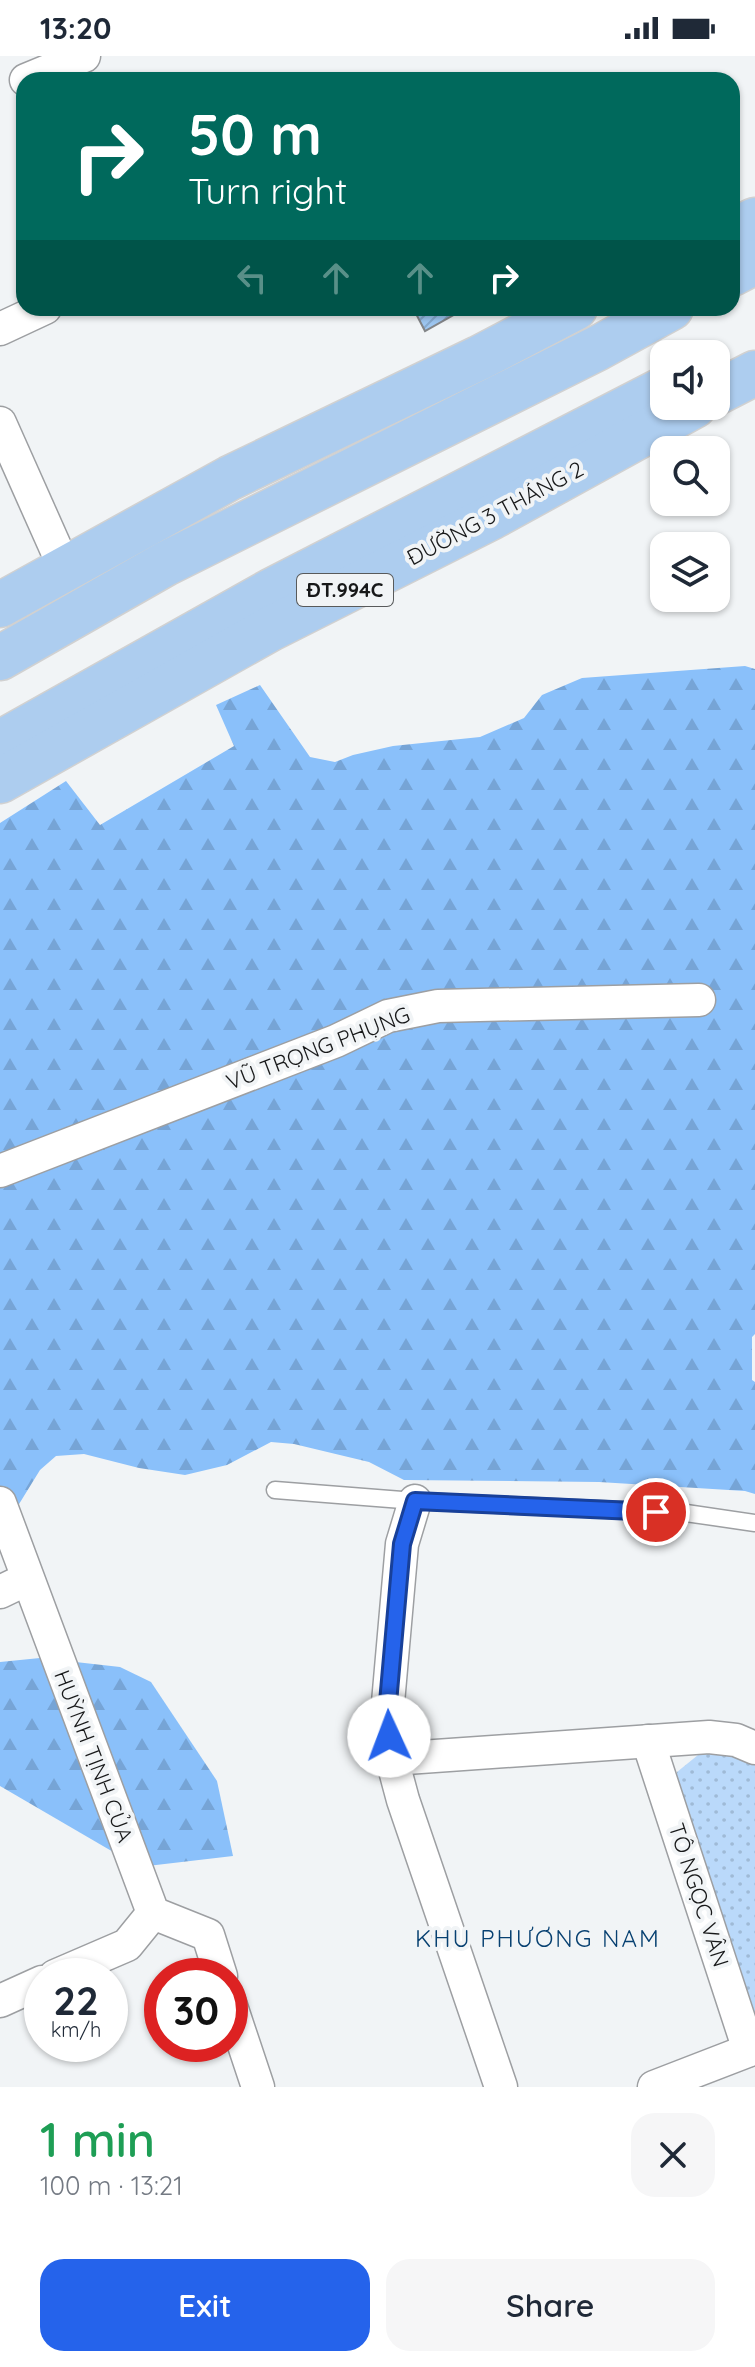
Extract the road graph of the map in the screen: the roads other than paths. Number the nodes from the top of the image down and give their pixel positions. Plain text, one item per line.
1 (84, 56) edge
2 (45, 72) edge
3 (28, 316) edge
4 (562, 316) edge
5 (582, 316) edge
6 (656, 316) edge
7 (0, 329) edge
8 (755, 345) edge
9 (598, 348) junction
10 (730, 357) edge
11 (755, 373) edge
12 (730, 386) edge
13 (650, 402) edge
14 (650, 419) edge
15 (0, 423) edge
16 (624, 427) junction
17 (65, 569) junction
18 (0, 605) edge
19 (0, 658) edge
20 (0, 743) edge
21 (0, 781) edge
22 (699, 1000) dead end
23 (0, 1171) edge
24 (275, 1490) dead end
25 (415, 1501) junction
26 (0, 1503) edge
27 (755, 1523) edge
28 (14, 1585) edge
29 (648, 1741) junction
30 (755, 1748) edge
31 (392, 1759) junction
32 (153, 1913) junction
33 (97, 1958) edge
34 (215, 1958) edge
35 (24, 1990) edge
36 (0, 2001) edge
37 (752, 2049) edge
38 (248, 2057) edge
39 (258, 2087) edge
40 (501, 2087) edge
41 (654, 2087) edge

1 - 2 street
3 - 7 street
4 - 17 main road
5 - 9 street
6 - 9 main road
8 - 10 main road
9 - 19 main road
11 - 12 main road
13 - 16 main road, ĐƯỜNG 3 THÁNG 2 / ĐT.994C
14 - 16 main road, ĐƯỜNG 3 THÁNG 2 / ĐT.994C
15 - 17 street
16 - 20 main road, ĐƯỜNG 3 THÁNG 2 / ĐT.994C
16 - 21 main road, ĐƯỜNG 3 THÁNG 2 / ĐT.994C
17 - 18 main road
22 - 23 street, VŨ TRỌNG PHỤNG
24 - 25 lane
25 - 27 lane
25 - 31 street
26 - 28 street, HUỲNH TỊNH CỦA
28 - 32 street, HUỲNH TỊNH CỦA
29 - 30 street
29 - 31 street
29 - 37 street, TÔ NGỌC VÂN
31 - 40 street
32 - 33 street
32 - 34 street
35 - 36 street
37 - 41 street
38 - 39 street

